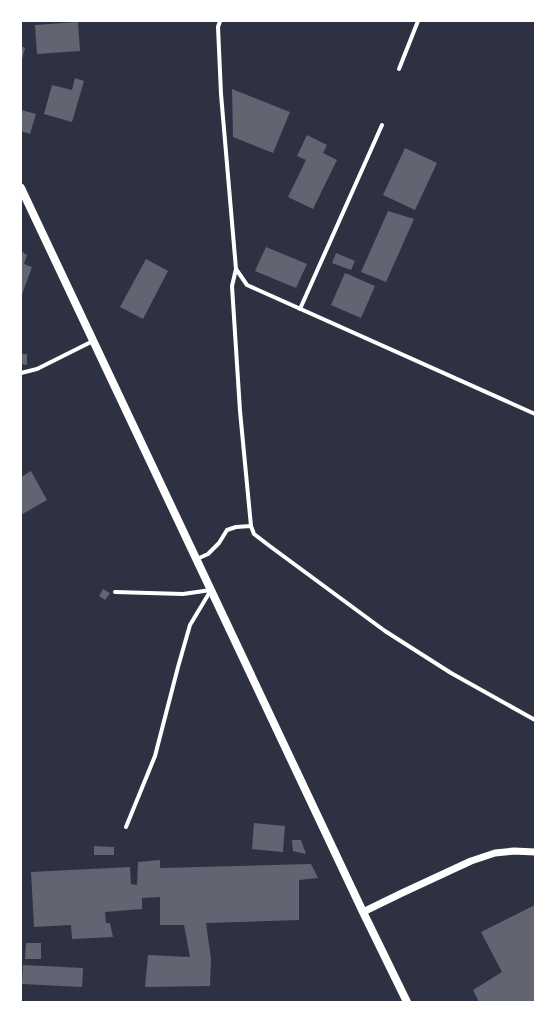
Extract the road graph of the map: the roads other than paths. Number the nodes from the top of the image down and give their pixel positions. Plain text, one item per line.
1 (220, 21) edge
2 (418, 21) edge
3 (399, 68) dead end
4 (382, 125) dead end
5 (21, 188) edge
6 (236, 269) junction
7 (300, 310) junction
8 (93, 340) junction
9 (21, 373) edge
10 (535, 414) edge
11 (251, 526) junction
12 (197, 560) junction
13 (212, 590) junction
14 (115, 592) dead end
15 (535, 720) edge
16 (126, 827) dead end
17 (535, 852) edge
18 (363, 912) junction
19 (407, 1002) edge

1 - 6 street
2 - 3 street
4 - 7 street
5 - 8 main road
6 - 7 street
6 - 11 street
7 - 10 street
8 - 9 street
8 - 12 main road
11 - 12 street
11 - 15 street
12 - 13 main road
13 - 14 street
13 - 16 street
13 - 18 main road
17 - 18 street
18 - 19 main road

